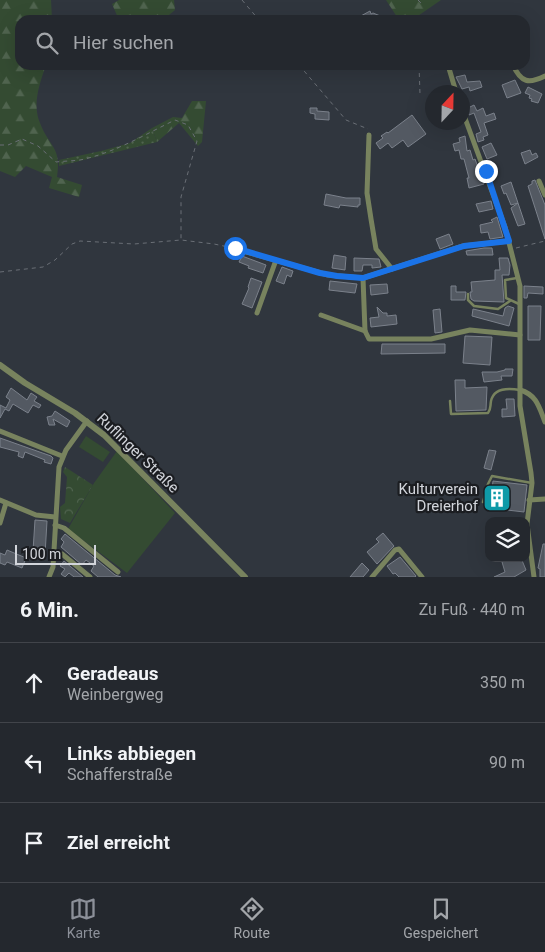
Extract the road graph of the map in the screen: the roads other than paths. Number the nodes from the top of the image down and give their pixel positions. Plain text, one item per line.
1 (449, 70) edge
2 (516, 70) edge
3 (545, 76) edge
4 (454, 85) edge
5 (469, 130) edge
6 (369, 132) road end
7 (539, 181) dead end
8 (545, 195) edge
9 (509, 241) junction
10 (244, 251) road end
11 (276, 260) junction
12 (392, 269) junction
13 (363, 278) junction
14 (518, 278) junction
15 (468, 294) dead end
16 (510, 301) junction
17 (520, 305) junction
18 (257, 314) dead end
19 (321, 315) dead end
20 (365, 331) junction
21 (520, 334) junction
22 (0, 365) edge
23 (520, 390) junction
24 (450, 402) dead end
25 (87, 421) junction
26 (545, 422) edge
27 (0, 431) edge
28 (62, 456) junction
29 (532, 482) junction
30 (545, 499) edge
31 (529, 500) junction
32 (3, 501) edge
33 (484, 502) dead end
34 (55, 517) junction
35 (0, 523) edge
36 (55, 525) junction
37 (53, 552) junction
38 (118, 572) dead end
39 (49, 577) edge
40 (90, 577) edge
41 (244, 577) edge
42 (372, 577) edge
43 (422, 577) edge
44 (534, 577) edge

1 - 4 street
2 - 3 street
5 - 9 street
6 - 12 street
7 - 8 street
9 - 12 street
9 - 14 street
10 - 11 street
11 - 13 street
11 - 18 street
12 - 13 street
13 - 20 street
14 - 16 lane
14 - 17 street
15 - 16 lane
16 - 17 lane
17 - 21 street
19 - 20 street
20 - 21 street
21 - 23 street
22 - 25 street, Ruflinger Straße
23 - 24 lane
23 - 26 street
23 - 29 street
25 - 28 street
25 - 41 street, Ruflinger Straße
27 - 28 street
28 - 34 street
29 - 31 street
29 - 33 lane
30 - 31 street
31 - 44 street
32 - 34 street
32 - 35 street
34 - 36 street
36 - 37 street
36 - 38 street
37 - 39 street
37 - 40 street
42 - 43 street

